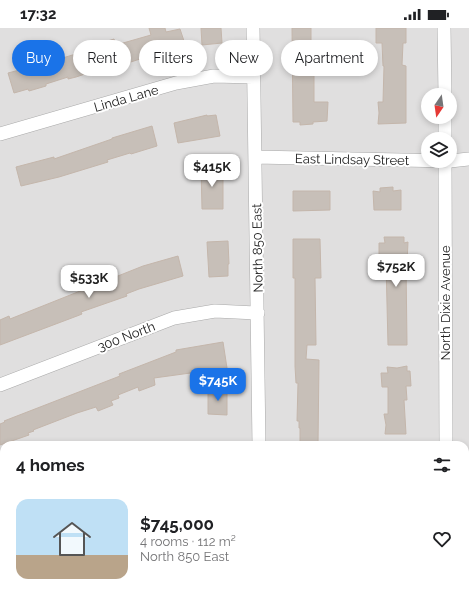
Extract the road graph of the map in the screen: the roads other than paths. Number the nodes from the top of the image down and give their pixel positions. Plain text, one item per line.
1 (253, 28) edge
2 (444, 28) edge
3 (253, 77) junction
4 (445, 88) edge
5 (0, 134) edge
6 (255, 157) junction
7 (469, 159) edge
8 (421, 160) edge
9 (457, 160) edge
10 (445, 168) edge
11 (258, 313) junction
12 (0, 385) edge
13 (259, 441) edge
14 (446, 441) edge

1 - 3 street, North 850 East
2 - 4 street
3 - 5 street, Linda Lane
3 - 6 street, North 850 East
6 - 8 street, East Lindsay Street
6 - 11 street, North 850 East
7 - 9 street, East Lindsay Street
10 - 14 street, North Dixie Avenue
11 - 12 street, 300 North
11 - 13 street, North 850 East

